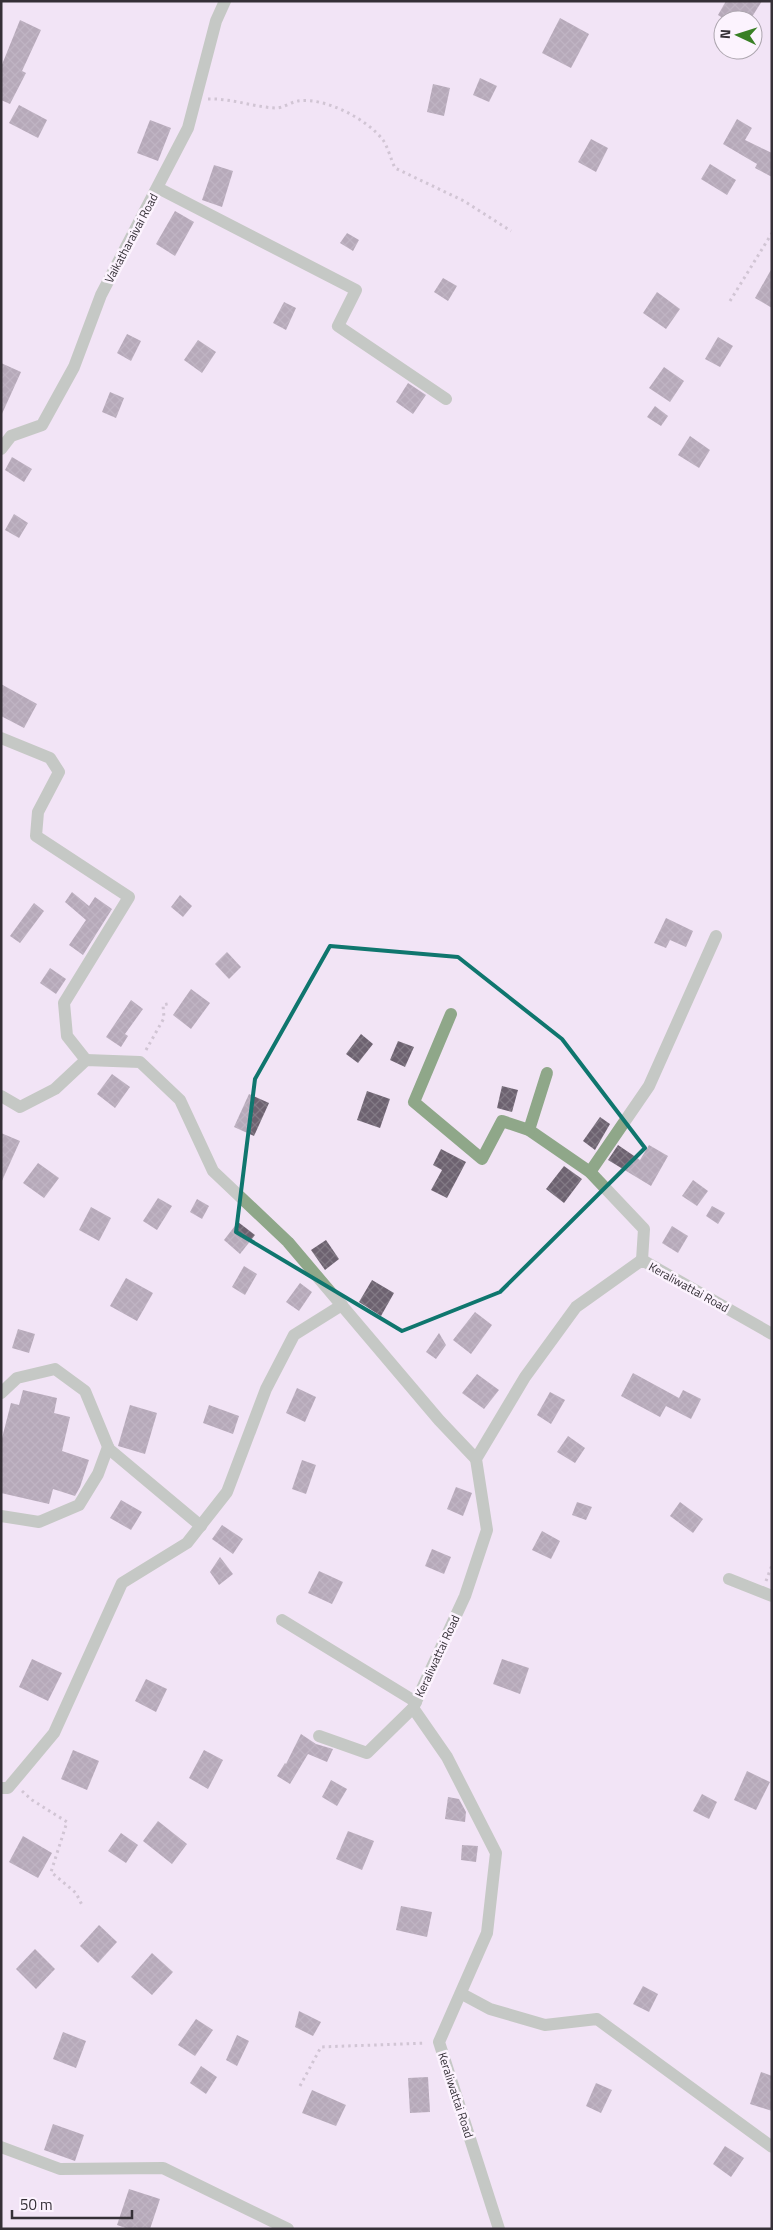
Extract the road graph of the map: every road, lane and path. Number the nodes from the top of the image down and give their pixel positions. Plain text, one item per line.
1 (225, 1) edge
2 (195, 102) junction
3 (158, 188) junction
4 (511, 231) dead end
5 (772, 233) edge
6 (730, 301) dead end
7 (446, 399) dead end
8 (1, 449) edge
9 (1, 738) edge
10 (716, 936) dead end
11 (171, 1003) dead end
12 (451, 1014) dead end
13 (86, 1060) junction
14 (140, 1062) junction
15 (547, 1073) dead end
16 (1, 1096) edge
17 (529, 1130) junction
18 (590, 1172) junction
19 (642, 1260) junction
20 (342, 1305) junction
21 (772, 1334) edge
22 (1, 1393) edge
23 (108, 1447) junction
24 (476, 1459) junction
25 (1, 1516) edge
26 (201, 1526) junction
27 (729, 1579) dead end
28 (772, 1596) edge
29 (282, 1620) dead end
30 (414, 1705) junction
31 (319, 1736) dead end
32 (7, 1785) edge
33 (82, 1905) dead end
34 (462, 1994) junction
35 (439, 2042) junction
36 (300, 2086) dead end
37 (1, 2147) edge
38 (772, 2147) edge
39 (288, 2229) edge
40 (499, 2229) edge

1 - 2 street, Vaikatharaivai Road
2 - 3 street, Vaikatharaivai Road
2 - 4 path
3 - 7 street
3 - 8 street, Vaikatharaivai Road
5 - 6 path
9 - 13 street
10 - 18 street
11 - 14 path
12 - 17 street
13 - 14 street
13 - 16 street
14 - 20 street
15 - 17 street
17 - 18 street
18 - 19 street
19 - 21 street, Keraliwattai Road
19 - 24 street, Keraliwattai Road
20 - 24 street
20 - 26 street
22 - 23 street
23 - 25 street
23 - 26 street
24 - 30 street, Keraliwattai Road
26 - 32 street
27 - 28 street
29 - 30 street
30 - 31 street
30 - 34 street, Keraliwattai Road
32 - 33 path
34 - 35 street, Keraliwattai Road
34 - 38 street
35 - 36 path
35 - 40 street, Keraliwattai Road
37 - 39 street

